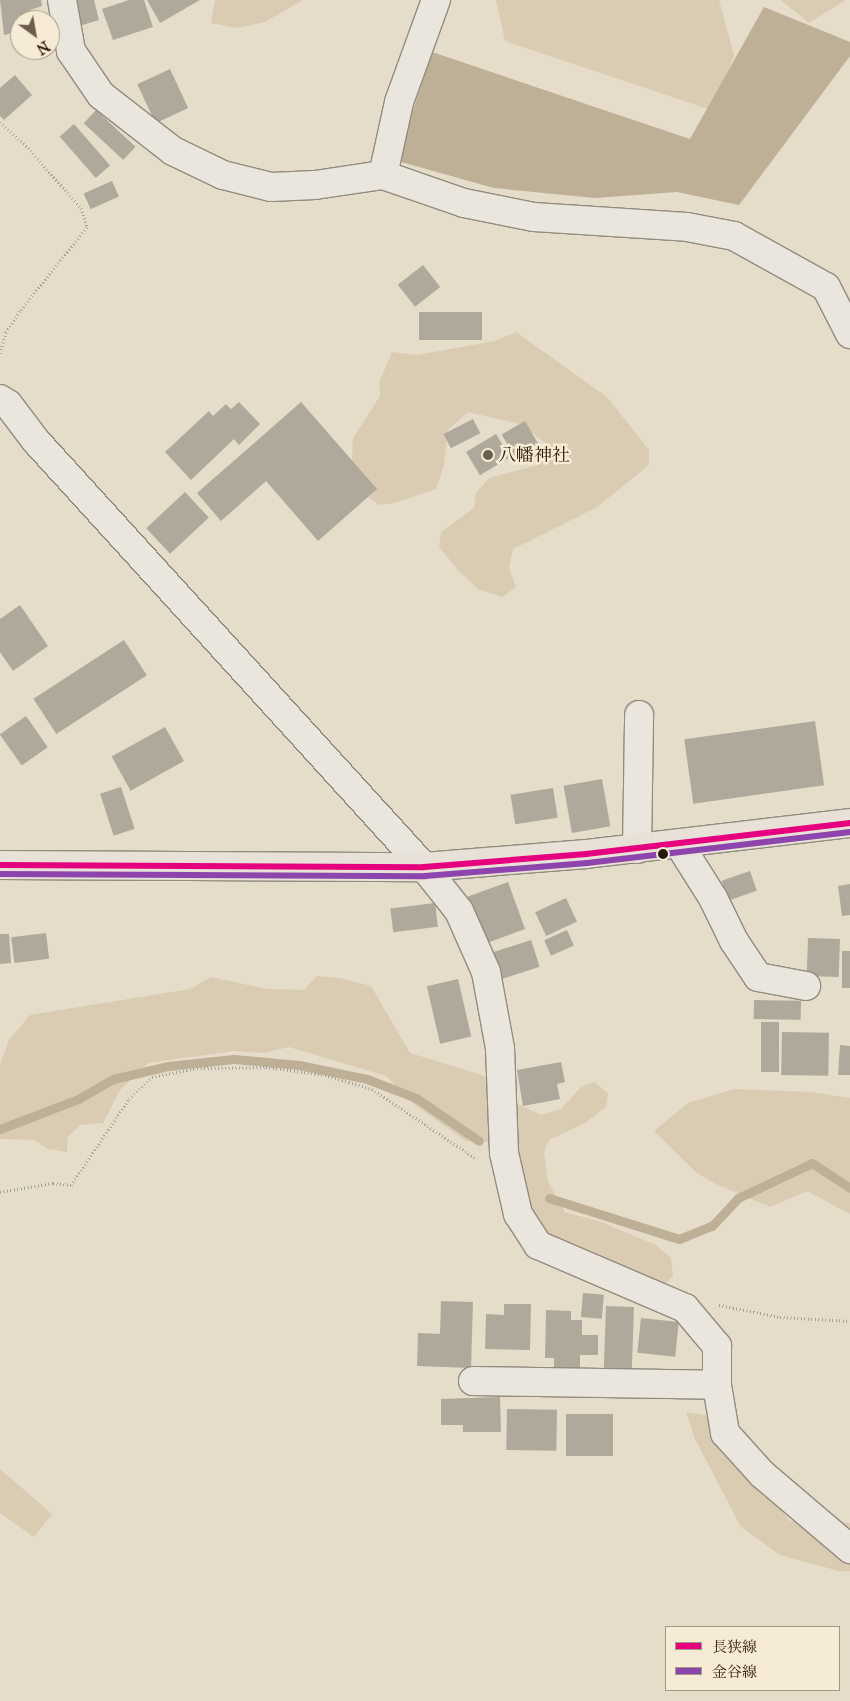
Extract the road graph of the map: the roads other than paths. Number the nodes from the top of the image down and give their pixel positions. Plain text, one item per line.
1 (62, 0) edge
2 (436, 0) edge
3 (383, 176) junction
4 (850, 334) edge
5 (0, 399) edge
6 (639, 715) dead end
7 (850, 823) edge
8 (679, 844) junction
9 (637, 849) junction
10 (0, 865) edge
11 (424, 867) junction
12 (806, 986) dead end
13 (473, 1381) dead end
14 (717, 1385) junction
15 (850, 1549) edge

1 - 3 street
2 - 3 street
3 - 4 street
5 - 11 street
6 - 9 street
7 - 8 main road
8 - 9 main road
8 - 12 street
9 - 11 main road
10 - 11 main road
11 - 14 street
13 - 14 street
14 - 15 street

